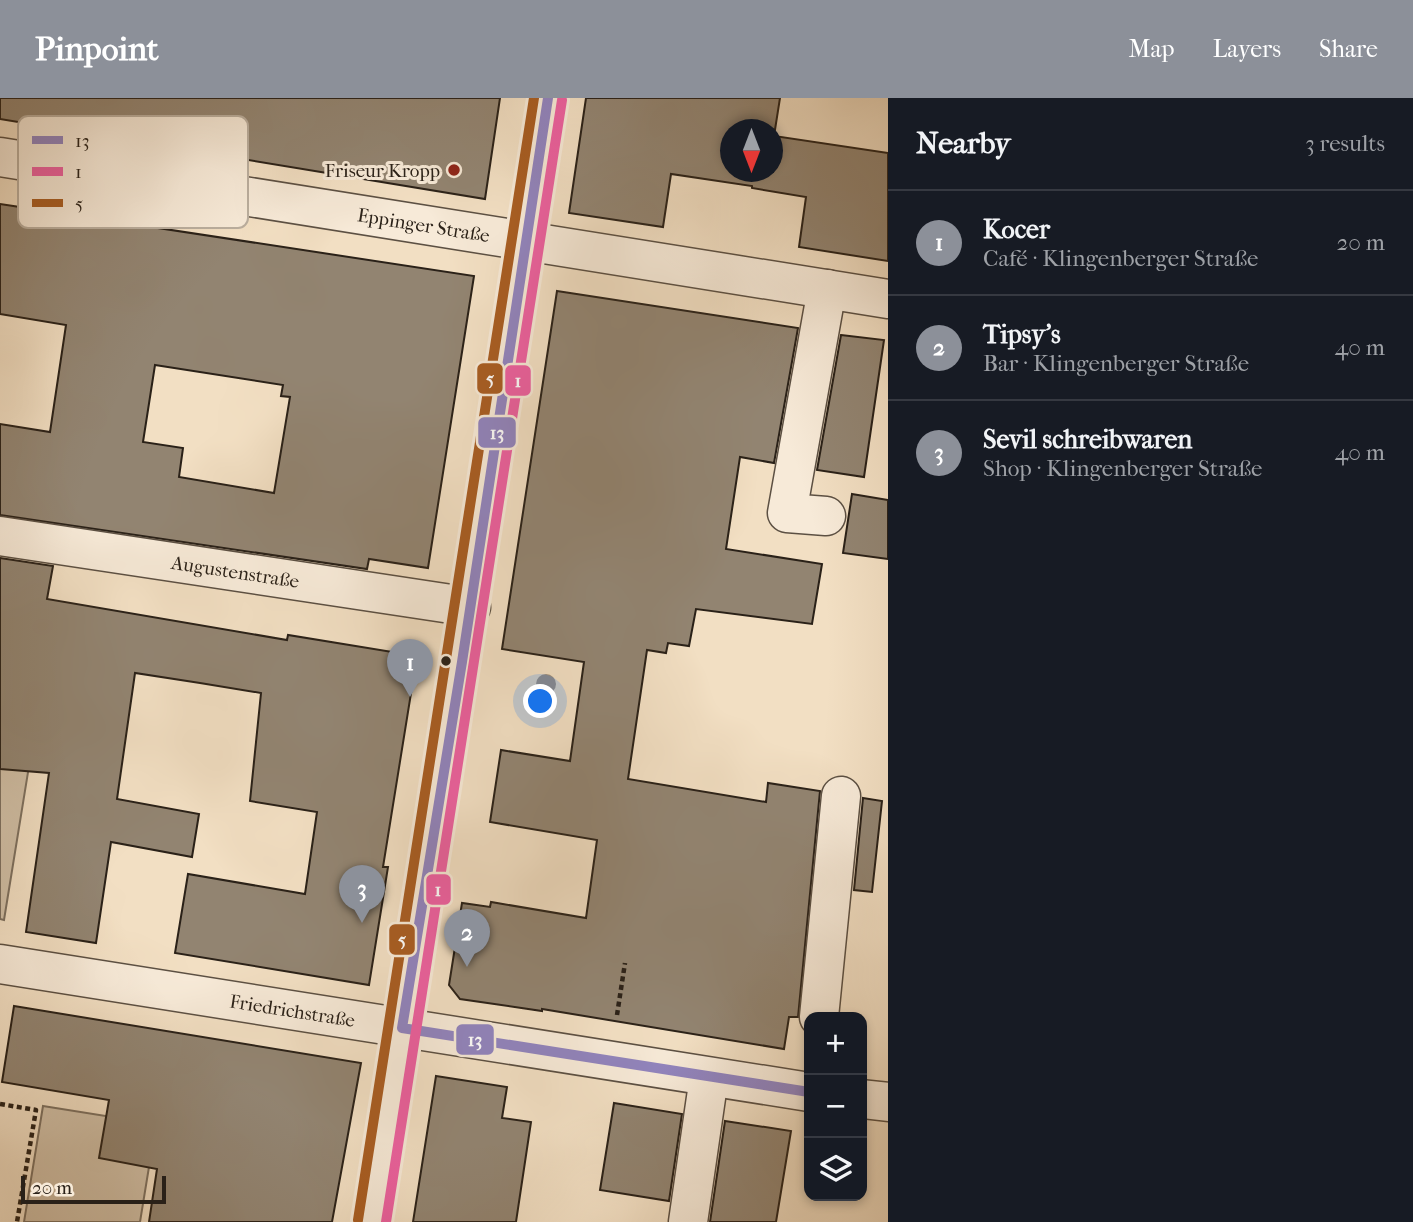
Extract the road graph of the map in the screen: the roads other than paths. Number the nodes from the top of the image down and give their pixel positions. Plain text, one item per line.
1 (548, 98) edge
2 (0, 157) edge
3 (18, 160) edge
4 (248, 198) edge
5 (526, 243) junction
6 (827, 289) junction
7 (888, 299) edge
8 (825, 516) dead end
9 (0, 536) edge
10 (471, 607) junction
11 (841, 796) dead end
12 (0, 964) edge
13 (819, 1012) edge
14 (402, 1028) junction
15 (709, 1077) junction
16 (804, 1091) edge
17 (867, 1100) edge
18 (888, 1102) edge
19 (372, 1222) edge
20 (688, 1222) edge

1 - 5 street
2 - 3 street, Eppinger Straße
4 - 5 street, Eppinger Straße
5 - 6 street, Eppinger Straße
5 - 10 street
6 - 7 street, Eppinger Straße
6 - 8 street
9 - 10 street, Augustenstraße
10 - 14 street
11 - 13 street
12 - 14 street, Friedrichstraße
14 - 15 street, Friedrichstraße
14 - 19 street
15 - 16 street, Friedrichstraße
15 - 20 street
17 - 18 street

